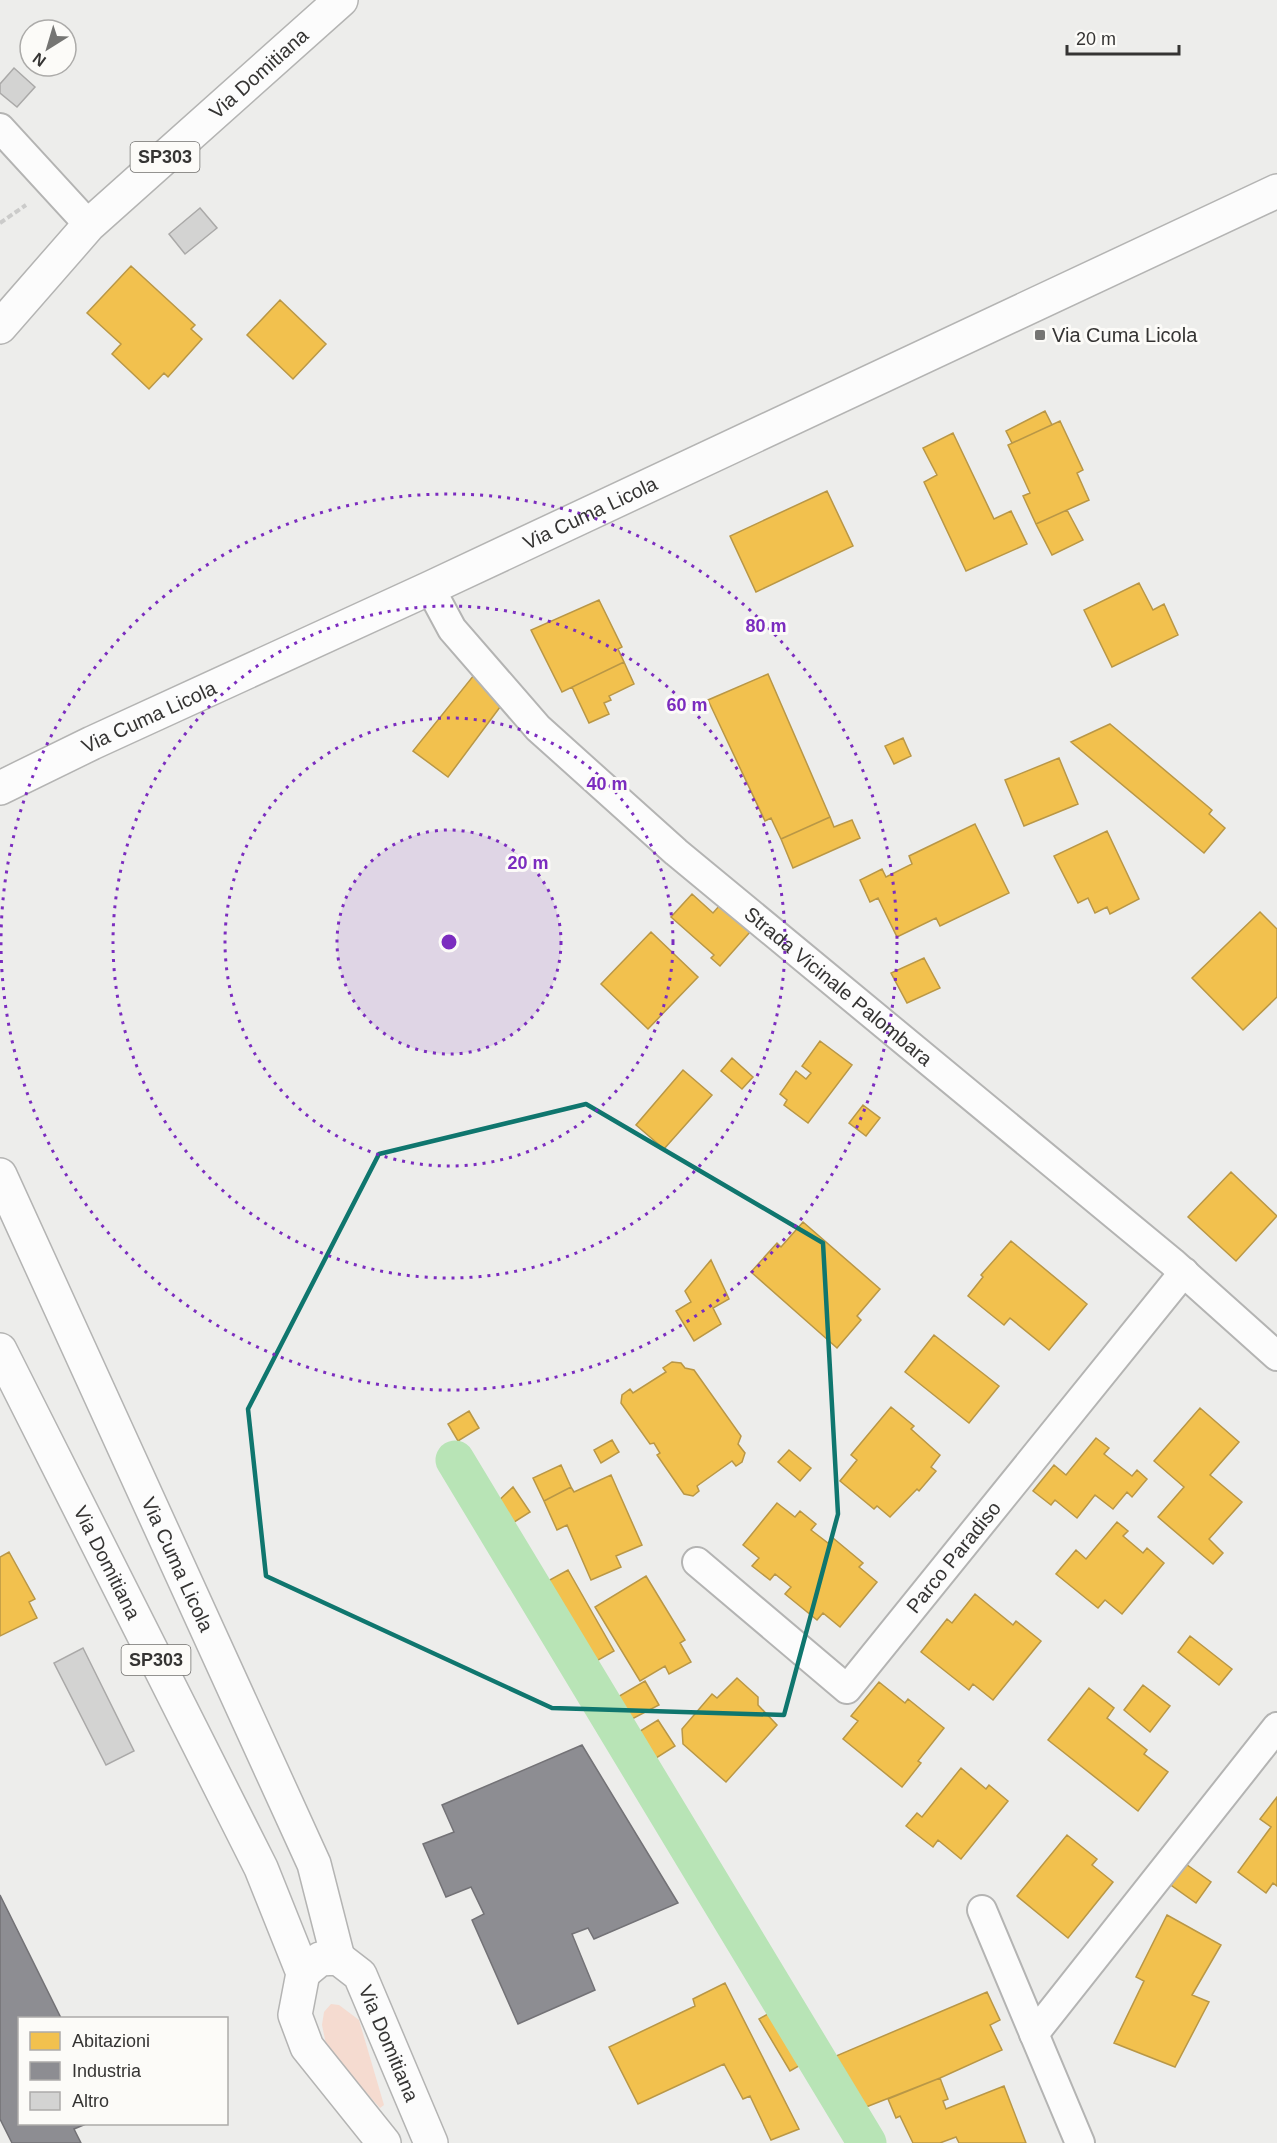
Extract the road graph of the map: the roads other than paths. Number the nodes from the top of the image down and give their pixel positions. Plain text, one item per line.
1 (341, 0) edge
2 (0, 128) edge
3 (1277, 191) edge
4 (89, 225) junction
5 (0, 327) edge
6 (430, 588) junction
7 (0, 788) edge
8 (0, 1175) edge
9 (1184, 1272) junction
10 (0, 1350) edge
11 (1277, 1356) edge
12 (697, 1562) dead end
13 (1277, 1727) edge
14 (982, 1910) dead end
15 (338, 1958) junction
16 (303, 1973) junction
17 (1034, 2034) junction
18 (384, 2143) edge
19 (431, 2143) edge
20 (1080, 2143) edge

1 - 4 street, Via Domitiana / SP303
2 - 4 street
3 - 6 street, Via Cuma Licola
4 - 5 street, Via Domitiana / SP303
6 - 7 street, Via Cuma Licola
6 - 9 street, Strada Vicinale Palombara
8 - 15 street, Via Cuma Licola
9 - 11 street, Strada Vicinale Palombara
9 - 12 street, Parco Paradiso
10 - 16 street, Via Domitiana / SP303
13 - 17 street
14 - 17 street
15 - 16 street
15 - 19 street, Via Domitiana
16 - 18 street
17 - 20 street

